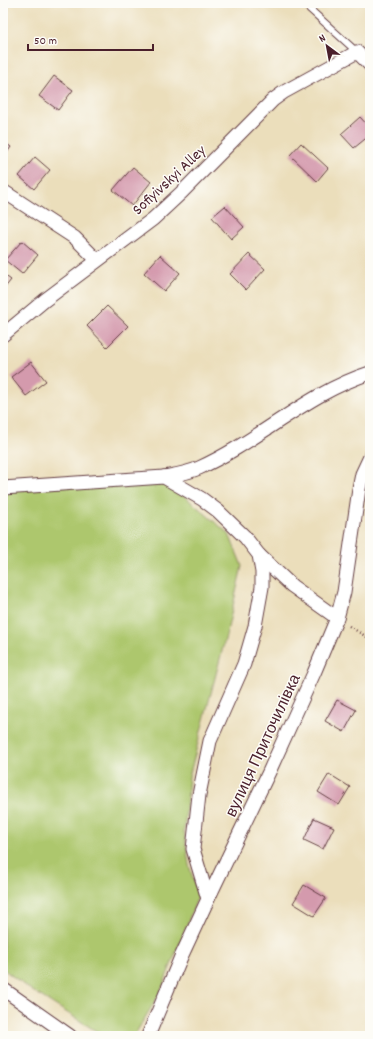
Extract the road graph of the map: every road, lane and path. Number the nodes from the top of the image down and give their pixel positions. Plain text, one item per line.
1 (303, 3) edge
2 (357, 52) junction
3 (370, 64) edge
4 (3, 191) edge
5 (97, 260) junction
6 (3, 335) edge
7 (370, 373) edge
8 (370, 457) edge
9 (164, 477) junction
10 (3, 488) edge
11 (259, 555) junction
12 (337, 618) junction
13 (370, 639) edge
14 (208, 899) junction
15 (3, 988) edge
16 (70, 1036) edge
17 (148, 1036) edge

1 - 2 lane
2 - 3 street
2 - 5 street, Sofiyivskyi Alley
4 - 5 street
5 - 6 street, Sofiyivskyi Alley
7 - 9 street
8 - 12 street, вулиця Приточилівка
9 - 10 street
9 - 11 street
11 - 12 street
11 - 14 street
12 - 13 path
12 - 14 street, вулиця Приточилівка
14 - 17 street, вулиця Приточилівка
15 - 16 street

